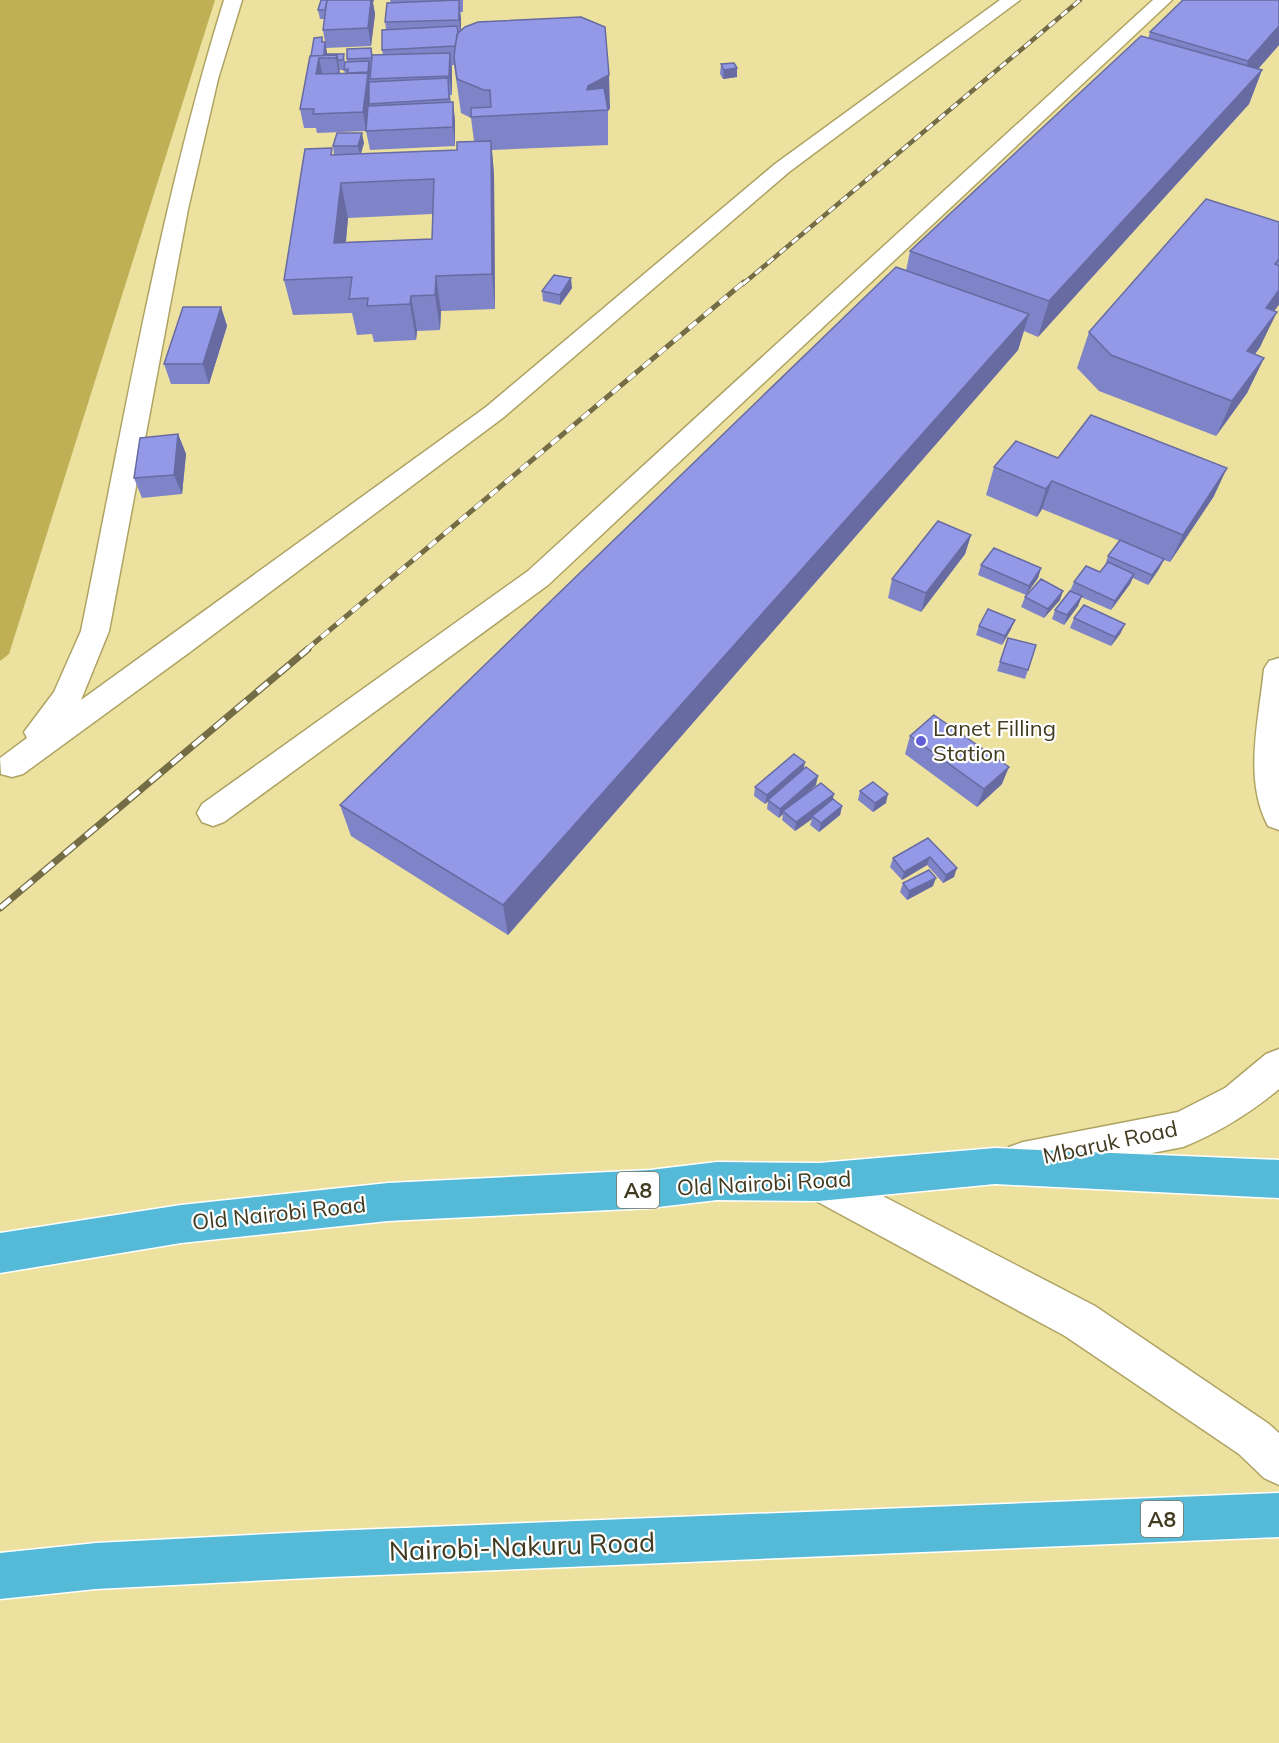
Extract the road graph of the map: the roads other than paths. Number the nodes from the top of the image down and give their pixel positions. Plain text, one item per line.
1 (233, 0) edge
2 (1011, 0) edge
3 (1163, 0) edge
4 (1279, 669) edge
5 (6, 769) edge
6 (213, 813) dead end
7 (1279, 817) edge
8 (1279, 1066) edge
9 (995, 1166) junction
10 (1279, 1179) edge
11 (819, 1182) junction
12 (0, 1253) edge
13 (1279, 1463) edge
14 (1279, 1515) edge
15 (0, 1576) edge

1 - 5 street
2 - 5 street
3 - 6 street
4 - 7 street
8 - 9 street, Mbaruk Road
9 - 10 highway, Old Nairobi Road / A8
9 - 11 highway, Old Nairobi Road / A8
11 - 12 highway, Old Nairobi Road / A8
11 - 13 street
14 - 15 highway, Nairobi-Nakuru Road / A8

